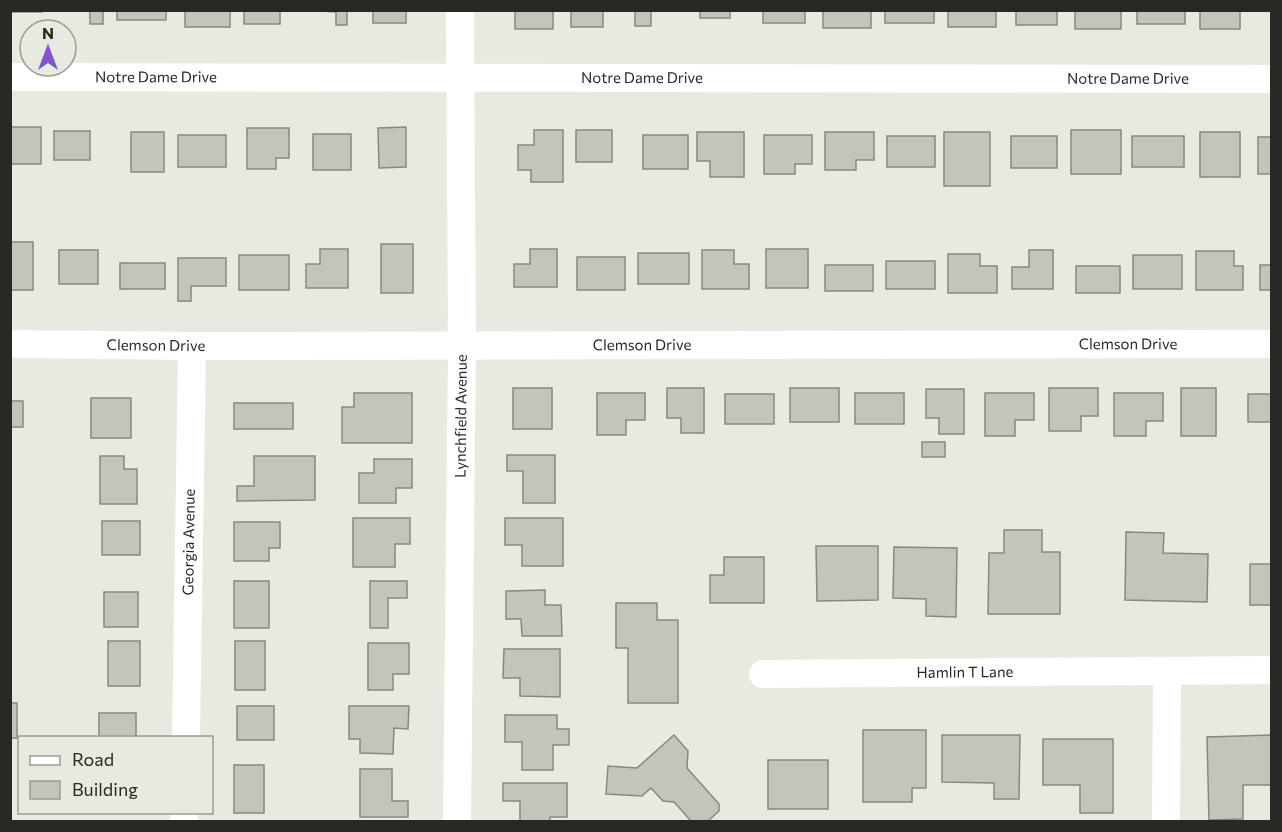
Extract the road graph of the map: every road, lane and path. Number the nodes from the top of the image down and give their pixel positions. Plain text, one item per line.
1 (460, 10) edge
2 (10, 77) edge
3 (460, 79) junction
4 (1272, 80) edge
5 (10, 344) edge
6 (1272, 344) edge
7 (192, 346) junction
8 (462, 346) junction
9 (1272, 670) edge
10 (1167, 671) junction
11 (764, 674) dead end
12 (186, 736) edge
13 (458, 822) edge
14 (1166, 822) edge

1 - 3 street, Lynchfield Avenue
2 - 3 street, Notre Dame Drive
3 - 4 street, Notre Dame Drive
3 - 8 street, Lynchfield Avenue
5 - 7 street, Clemson Drive
6 - 8 street, Clemson Drive
7 - 8 street, Clemson Drive
7 - 12 street, Georgia Avenue
8 - 13 street, Lynchfield Avenue
9 - 10 street, Hamlin T Lane
10 - 11 street, Hamlin T Lane
10 - 14 street

